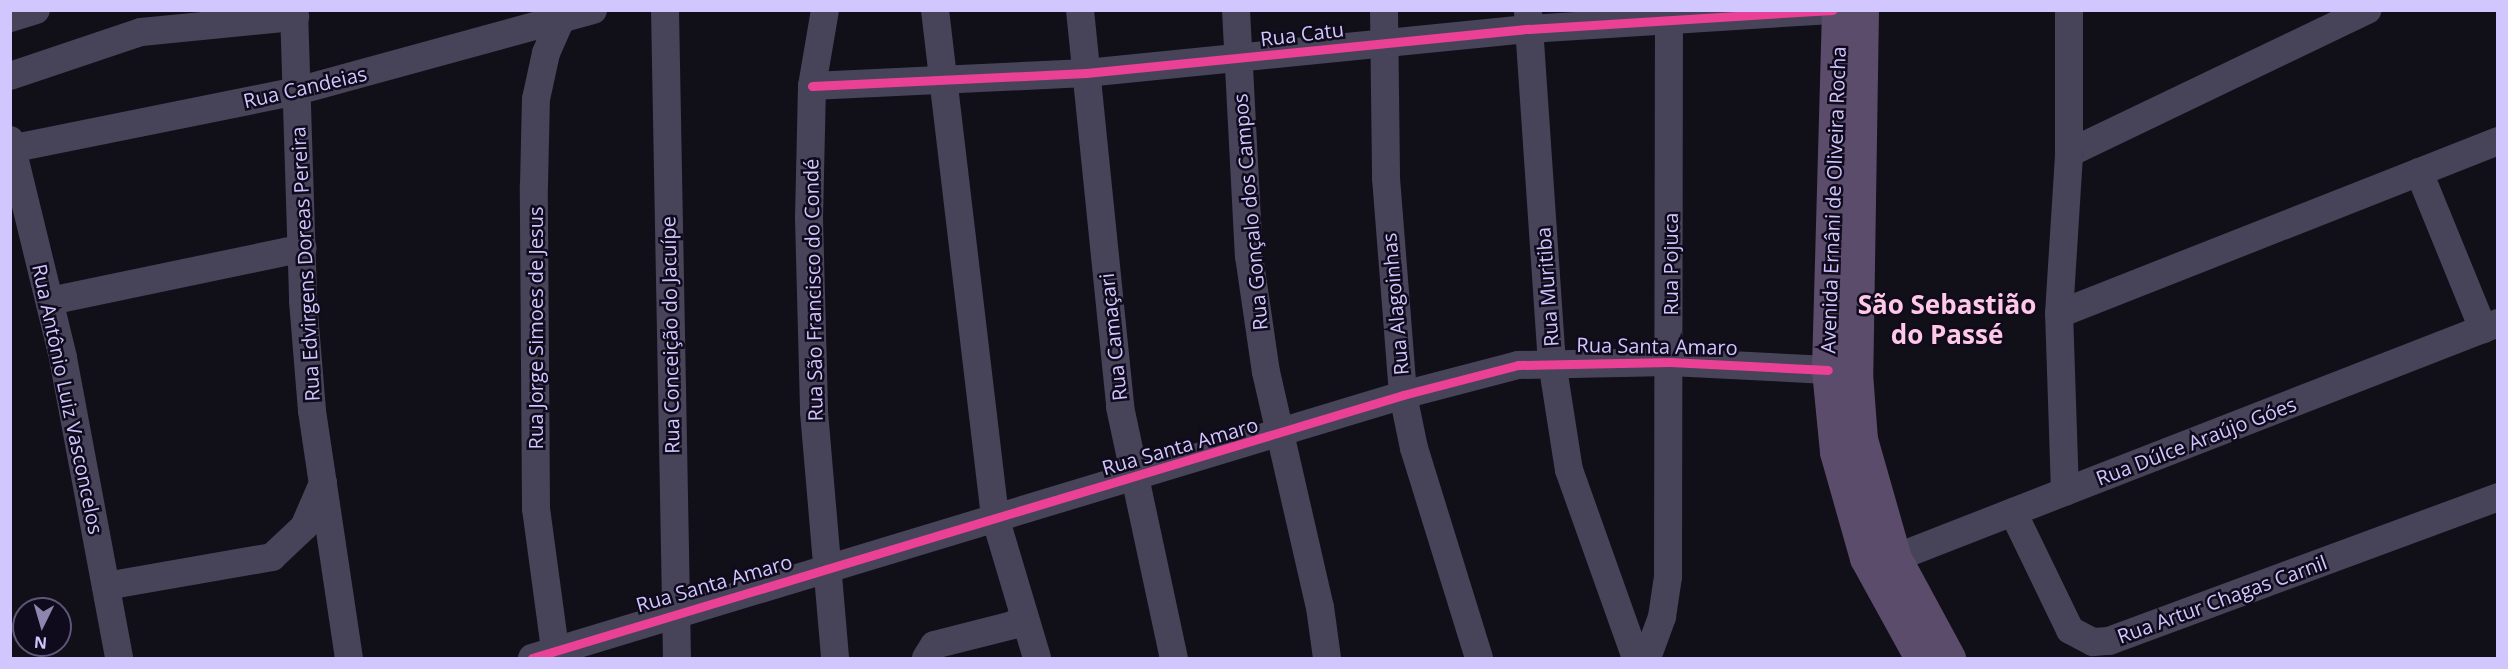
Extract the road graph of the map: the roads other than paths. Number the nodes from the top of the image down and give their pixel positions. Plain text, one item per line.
1 (36, 10) edge
2 (593, 10) edge
3 (665, 10) edge
4 (825, 10) edge
5 (935, 10) edge
6 (1080, 10) edge
7 (1236, 10) edge
8 (1384, 10) edge
9 (1832, 10) edge
10 (1838, 10) edge
11 (1863, 10) edge
12 (2068, 10) edge
13 (2368, 10) edge
14 (295, 14) edge
15 (1669, 14) edge
16 (564, 15) edge
17 (10, 18) edge
18 (1528, 20) edge
19 (1386, 42) junction
20 (1237, 61) junction
21 (1086, 73) junction
22 (10, 76) edge
23 (941, 83) junction
24 (812, 86) junction
25 (297, 91) junction
26 (2498, 141) edge
27 (11, 146) edge
28 (2069, 153) junction
29 (2419, 172) junction
30 (303, 248) junction
31 (50, 301) junction
32 (2059, 314) junction
33 (2490, 326) edge
34 (1552, 362) junction
35 (1670, 362) junction
36 (1828, 370) junction
37 (1403, 395) junction
38 (1280, 435) junction
39 (1136, 478) junction
40 (323, 483) junction
41 (2065, 492) junction
42 (2498, 497) edge
43 (2013, 512) junction
44 (995, 517) junction
45 (1895, 558) junction
46 (828, 569) junction
47 (106, 586) junction
48 (674, 612) junction
49 (1022, 618) junction
50 (928, 654) edge
51 (546, 655) edge
52 (119, 658) edge
53 (349, 658) edge
54 (677, 658) edge
55 (835, 658) edge
56 (1037, 658) edge
57 (1174, 658) edge
58 (1327, 658) edge
59 (1479, 658) edge
60 (1636, 658) edge
61 (1647, 658) edge
62 (1921, 658) edge
63 (1949, 658) edge

1 - 17 street
2 - 16 street, Rua Candeias
3 - 48 street, Rua Conceição do Jacuípe
4 - 24 street, Rua São Francisco do Condé
5 - 23 street
6 - 21 street, Rua Camaçari
7 - 20 street, Rua Gonçalo dos Campos
8 - 19 street, Rua Alagoinhas
9 - 15 street, Rua Catu
10 - 36 main road, Avenida Ernâni de Oliveira Rocha
11 - 45 main road, Avenida Ernâni de Oliveira Rocha
12 - 28 street
13 - 28 street
14 - 22 street
14 - 25 street, Rua Edvirgens Doreas Pereira
15 - 18 street, Rua Catu
15 - 35 street, Rua Pojuca
16 - 25 street, Rua Candeias
16 - 51 street, Rua Jorge Simoes de Jesus
18 - 19 street, Rua Catu
18 - 34 street, Rua Muritiba
19 - 20 street, Rua Catu
19 - 37 street, Rua Alagoinhas
20 - 21 street, Rua Catu
20 - 38 street, Rua Gonçalo dos Campos
21 - 23 street, Rua Catu
21 - 39 street, Rua Camaçari
23 - 24 street, Rua Catu
23 - 44 street
24 - 46 street, Rua São Francisco do Condé
25 - 27 street, Rua Candeias
25 - 30 street, Rua Edvirgens Doreas Pereira
26 - 29 street
27 - 31 street, Rua Antônio Luiz Vasconcelos
28 - 32 street
29 - 32 street
29 - 33 street
30 - 31 street
30 - 40 street, Rua Edvirgens Doreas Pereira
31 - 47 street, Rua Antônio Luiz Vasconcelos
32 - 41 street
33 - 41 street, Rua Dúlce Araújo Góes
34 - 35 street, Rua Santa Amaro
34 - 37 street, Rua Santa Amaro
34 - 60 street, Rua Muritiba
35 - 36 street, Rua Santa Amaro
35 - 61 street, Rua Pojuca
36 - 62 main road, Avenida Ernâni de Oliveira Rocha
37 - 38 street, Rua Santa Amaro
37 - 59 street, Rua Alagoinhas
38 - 39 street, Rua Santa Amaro
38 - 58 street, Rua Gonçalo dos Campos
39 - 44 street, Rua Santa Amaro
39 - 57 street, Rua Camaçari
40 - 47 street
40 - 53 street, Rua Edvirgens Doreas Pereira
41 - 43 street, Rua Dúlce Araújo Góes
42 - 43 street, Rua Artur Chagas Carnil
43 - 45 street, Rua Dúlce Araújo Góes
44 - 46 street, Rua Santa Amaro
44 - 49 street
45 - 63 main road, Avenida Ernâni de Oliveira Rocha
46 - 48 street, Rua Santa Amaro
46 - 55 street, Rua São Francisco do Condé
47 - 52 street, Rua Antônio Luiz Vasconcelos
48 - 51 street, Rua Santa Amaro
48 - 54 street, Rua Conceição do Jacuípe
49 - 50 street
49 - 56 street

